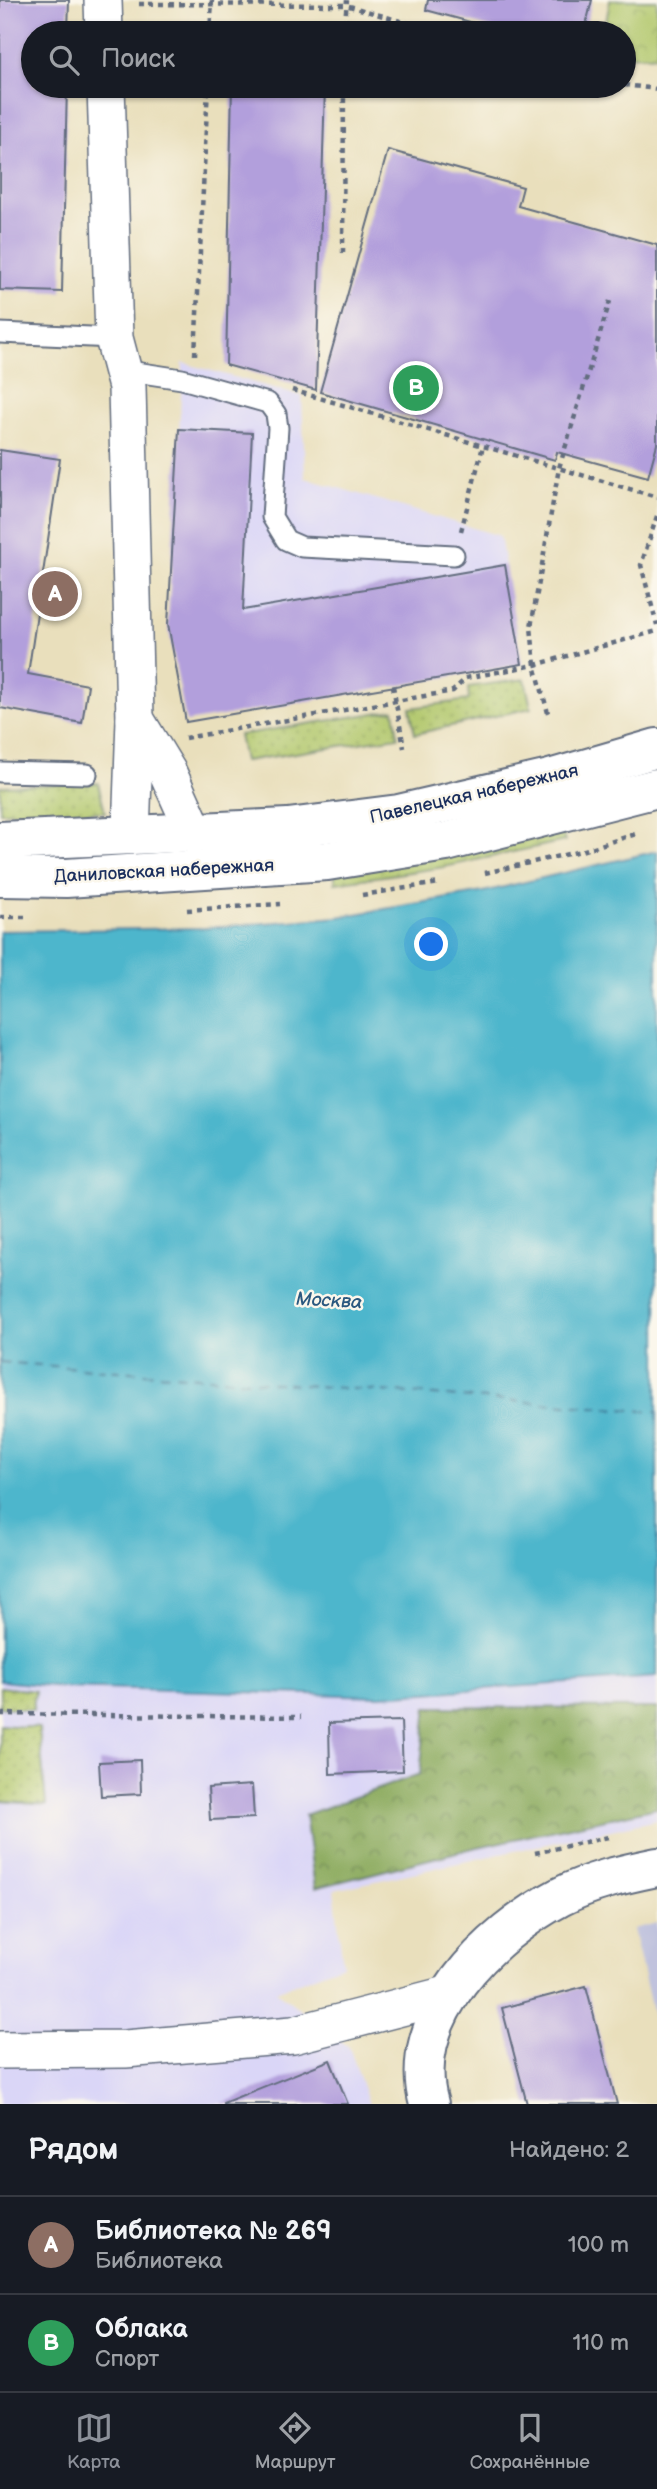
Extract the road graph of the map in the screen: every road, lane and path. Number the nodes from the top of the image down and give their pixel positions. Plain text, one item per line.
1 (212, 2) edge
2 (265, 2) edge
3 (346, 2) edge
4 (103, 12) edge
5 (211, 21) edge
6 (345, 21) edge
7 (404, 21) edge
8 (636, 87) edge
9 (657, 89) edge
10 (107, 98) edge
11 (207, 98) edge
12 (344, 98) edge
13 (344, 253) dead end
14 (610, 301) dead end
15 (0, 333) edge
16 (118, 354) junction
17 (194, 360) dead end
18 (288, 388) dead end
19 (483, 446) junction
20 (559, 468) junction
21 (657, 497) edge
22 (657, 516) edge
23 (454, 555) joint
24 (657, 625) edge
25 (657, 631) edge
26 (535, 665) junction
27 (393, 686) dead end
28 (396, 701) junction
29 (548, 713) dead end
30 (143, 732) junction
31 (404, 748) dead end
32 (657, 748) edge
33 (0, 772) edge
34 (87, 774) dead end
35 (657, 788) edge
36 (288, 828) joint
37 (195, 833) junction
38 (131, 835) junction
39 (0, 841) edge
40 (327, 861) joint
41 (0, 877) edge
42 (0, 1714) edge
43 (301, 1717) dead end
44 (626, 1834) dead end
45 (535, 1853) dead end
46 (657, 1867) edge
47 (451, 1994) junction
48 (0, 2050) edge
49 (429, 2104) edge

1 - 2 path
1 - 4 path
1 - 5 path
2 - 3 path
3 - 6 path
3 - 7 path
8 - 9 path
10 - 16 street
11 - 17 path
12 - 13 path
14 - 20 path
15 - 16 lane
16 - 23 lane
16 - 30 street
18 - 19 path
19 - 20 path
19 - 23 path
20 - 21 path
20 - 26 path
22 - 24 path
25 - 26 path
26 - 28 path
26 - 29 path
27 - 28 path
28 - 30 path
28 - 31 path
30 - 37 street
30 - 38 street
32 - 36 main road, Павелецкая набережная
33 - 34 lane
35 - 40 main road, Павелецкая набережная
36 - 37 main road, Даниловская набережная
37 - 38 main road, Даниловская набережная
38 - 39 main road, Даниловская набережная
40 - 41 main road, Даниловская набережная
42 - 43 path
44 - 45 path
46 - 47 main road
47 - 48 street
47 - 49 main road

